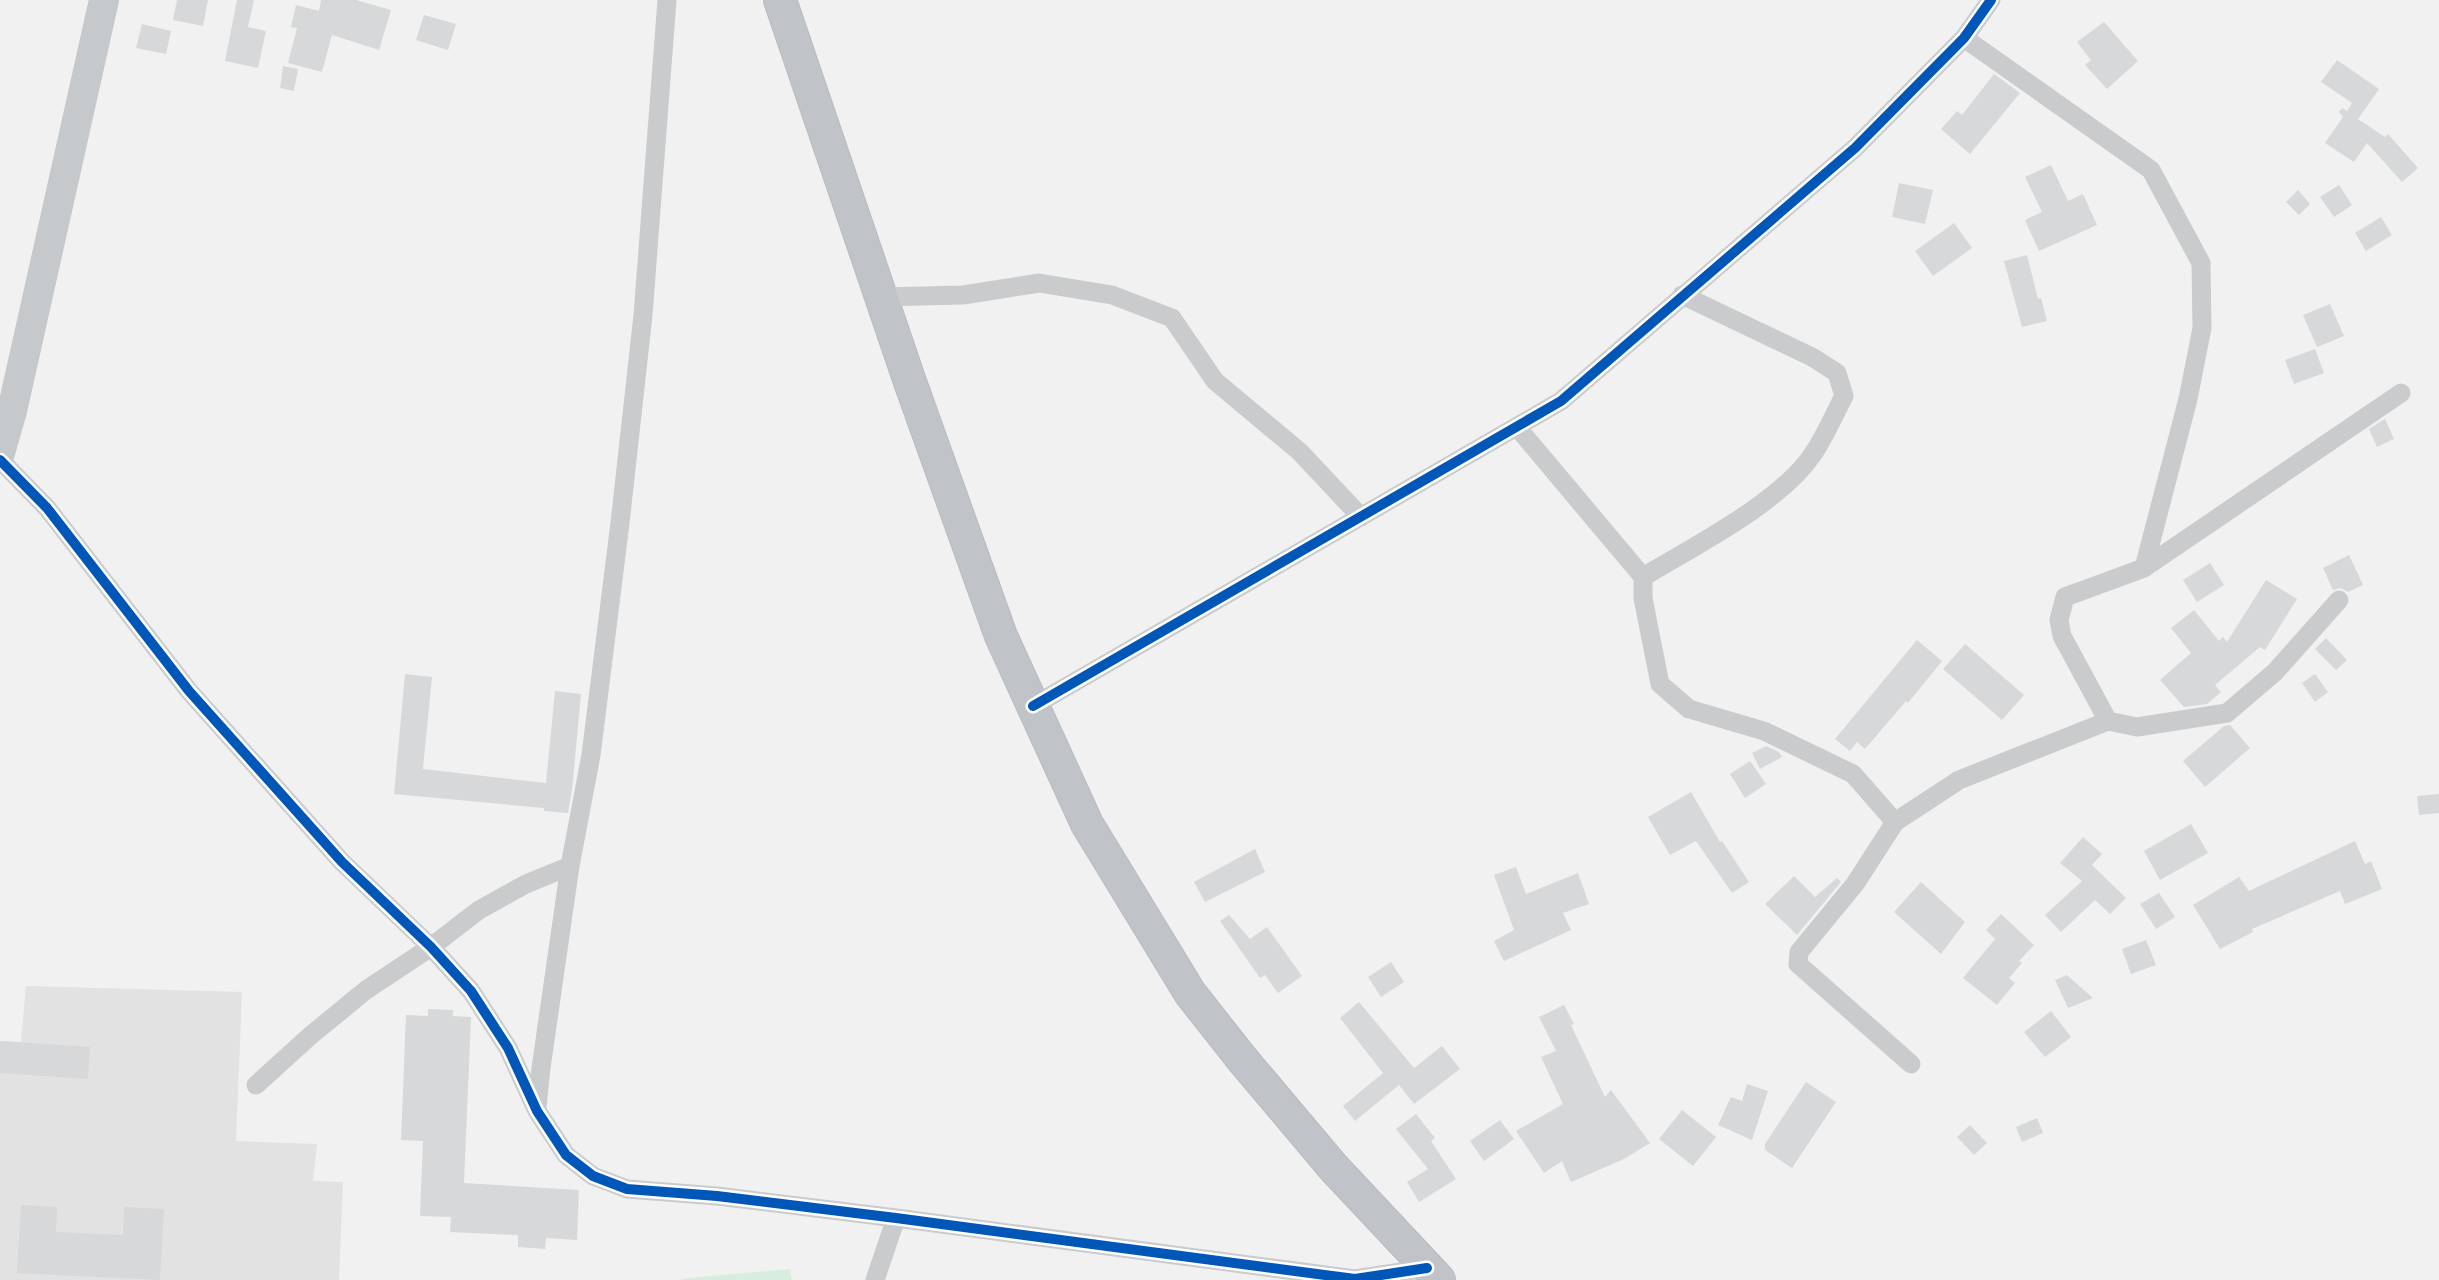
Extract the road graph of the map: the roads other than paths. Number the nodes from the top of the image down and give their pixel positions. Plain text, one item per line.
1 (104, 0) edge
2 (667, 0) edge
3 (780, 0) edge
4 (1991, 0) edge
5 (1964, 38) junction
6 (1682, 295) junction
7 (881, 297) junction
8 (2401, 393) dead end
9 (1517, 427) junction
10 (0, 453) edge
11 (0, 460) edge
12 (1361, 517) junction
13 (2144, 568) junction
14 (1643, 577) junction
15 (2339, 600) dead end
16 (1032, 706) junction
17 (2108, 721) junction
18 (1895, 822) junction
19 (570, 866) junction
20 (431, 947) junction
21 (1911, 1064) dead end
22 (256, 1085) dead end
23 (537, 1111) junction
24 (896, 1218) junction
25 (1433, 1274) edge
26 (875, 1280) edge

1 - 10 main road
2 - 19 street
3 - 7 highway
4 - 5 street
5 - 6 street
5 - 13 street
6 - 9 street
6 - 14 street
7 - 12 street
7 - 16 highway
8 - 13 street
9 - 12 street
9 - 14 street
11 - 20 street
12 - 16 street
13 - 17 street
14 - 18 street
15 - 17 street
16 - 25 highway
17 - 18 street
18 - 21 street
19 - 20 street
19 - 23 street
20 - 22 street
20 - 23 street
23 - 24 street
24 - 25 street
24 - 26 street

